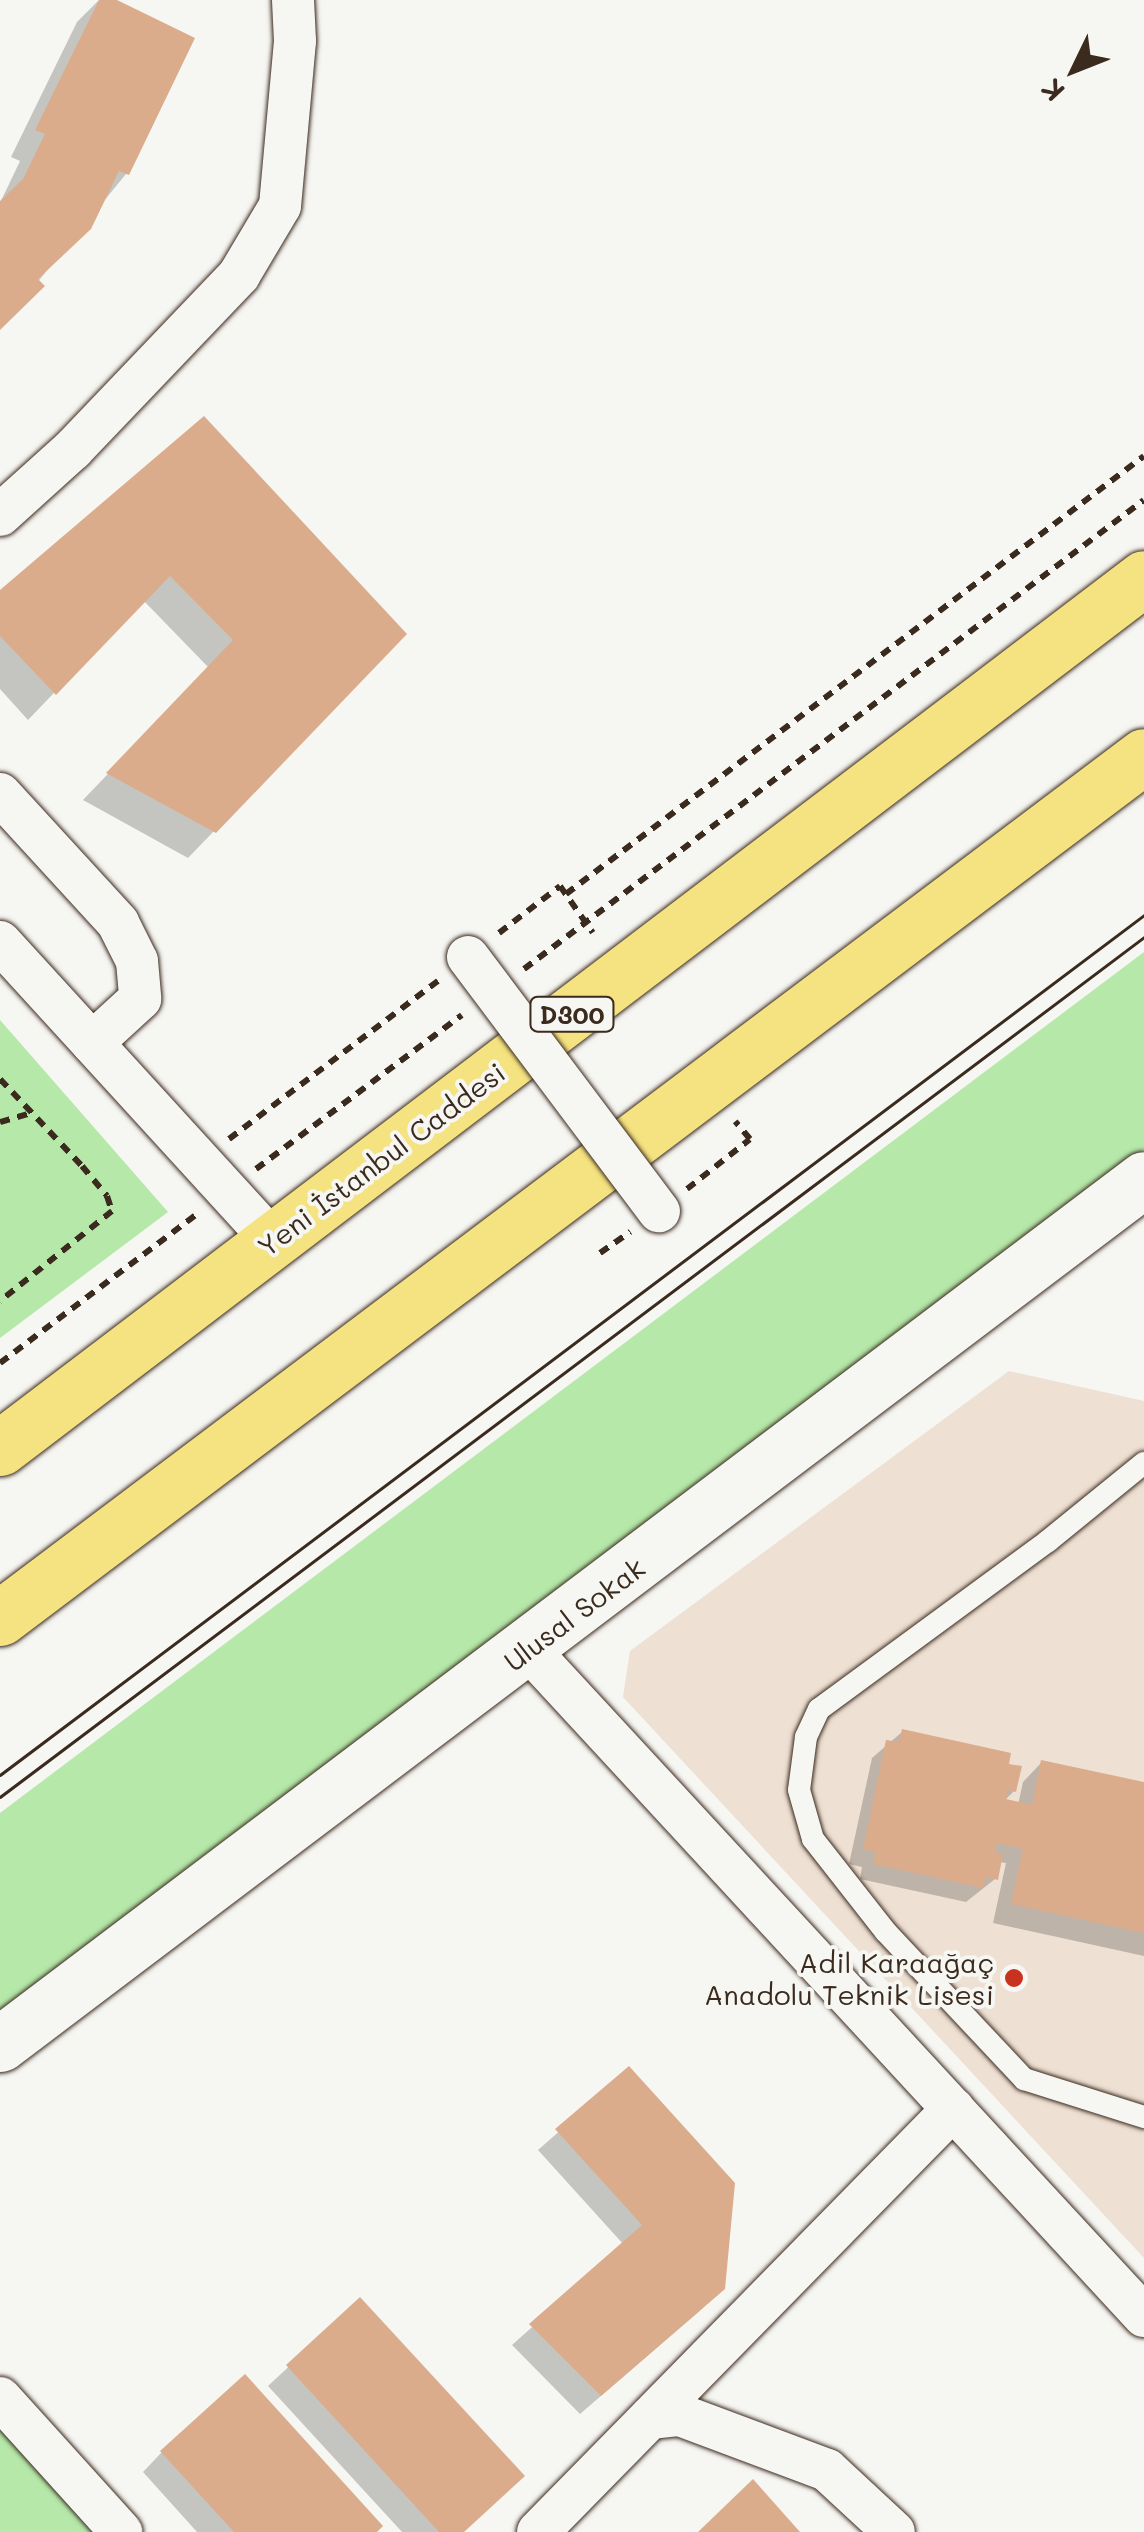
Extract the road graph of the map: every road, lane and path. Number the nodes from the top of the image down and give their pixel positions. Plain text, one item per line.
1 (293, 0) edge
2 (1144, 456) edge
3 (1144, 500) edge
4 (0, 515) edge
5 (1144, 578) edge
6 (1144, 756) edge
7 (0, 794) edge
8 (566, 894) junction
9 (586, 923) junction
10 (593, 933) dead end
11 (0, 942) edge
12 (468, 956) junction
13 (508, 981) dead end
14 (476, 1005) dead end
15 (92, 1043) junction
16 (0, 1079) edge
17 (32, 1113) junction
18 (0, 1122) edge
19 (750, 1139) dead end
20 (214, 1176) junction
21 (1144, 1179) edge
22 (659, 1211) joint
23 (274, 1241) junction
24 (0, 1301) edge
25 (0, 1364) edge
26 (0, 1448) edge
27 (1144, 1463) edge
28 (0, 1618) edge
29 (528, 1649) junction
30 (0, 2044) edge
31 (953, 2109) junction
32 (1144, 2117) edge
33 (1144, 2316) edge
34 (0, 2398) edge
35 (650, 2418) junction
36 (122, 2532) edge
37 (538, 2532) edge
38 (894, 2532) edge

1 - 4 street
2 - 8 path
3 - 9 path
5 - 23 highway, Yeni İstanbul Caddesi / D300
6 - 28 highway
7 - 15 street
8 - 9 path
8 - 12 path
9 - 10 path
9 - 13 path
11 - 15 street
12 - 20 path
12 - 22 street, bridge
14 - 20 path
15 - 20 street
16 - 17 path
17 - 18 path
17 - 24 path
19 - 22 path
20 - 23 street
20 - 25 path
21 - 29 street, Ulusal Sokak
23 - 26 highway, Yeni İstanbul Caddesi / D300
27 - 32 lane
29 - 30 street, Ulusal Sokak
29 - 31 street
31 - 33 street
31 - 35 street
34 - 36 street
35 - 37 street
35 - 38 street

